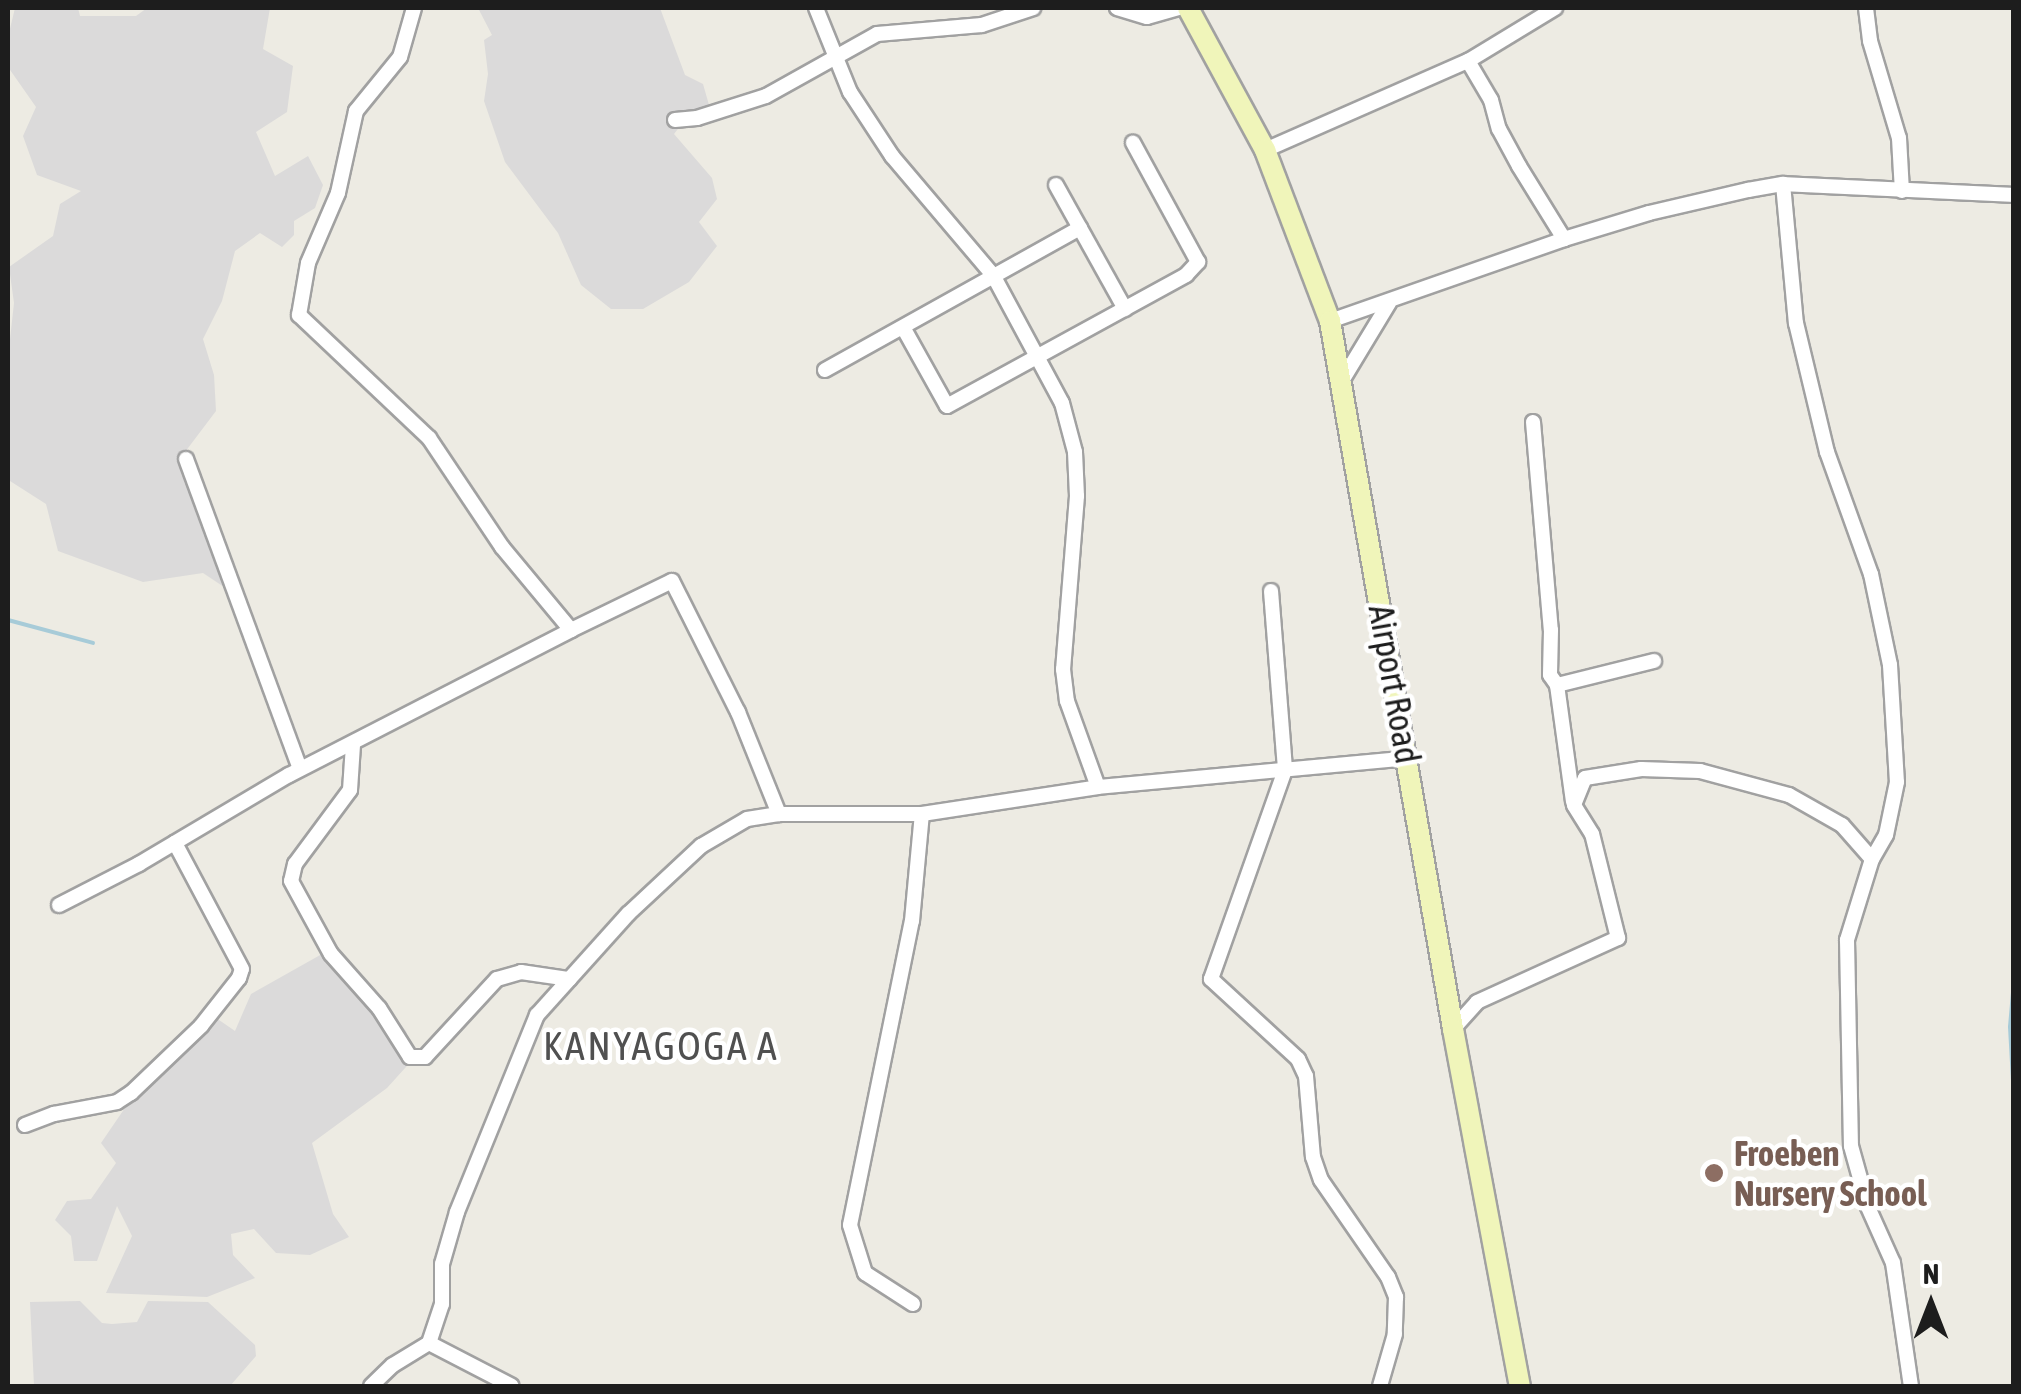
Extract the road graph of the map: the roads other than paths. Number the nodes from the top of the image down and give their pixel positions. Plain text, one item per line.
1 (414, 8) edge
2 (816, 8) edge
3 (1032, 8) edge
4 (1118, 8) edge
5 (1178, 8) edge
6 (1188, 8) edge
7 (1555, 8) edge
8 (1866, 8) edge
9 (838, 60) junction
10 (1468, 60) junction
11 (675, 120) dead end
12 (1134, 143) dead end
13 (1264, 150) junction
14 (1783, 184) junction
15 (1056, 185) dead end
16 (1902, 191) junction
17 (2014, 196) edge
18 (1080, 228) junction
19 (1564, 239) junction
20 (992, 275) junction
21 (1390, 301) junction
22 (1124, 308) junction
23 (1330, 321) junction
24 (904, 329) junction
25 (1040, 355) junction
26 (825, 370) dead end
27 (1342, 379) junction
28 (1533, 422) dead end
29 (186, 459) dead end
30 (1271, 592) dead end
31 (570, 630) junction
32 (1654, 661) dead end
33 (1557, 685) junction
34 (352, 745) junction
35 (1408, 758) junction
36 (300, 770) junction
37 (1285, 770) junction
38 (1098, 788) junction
39 (1574, 805) junction
40 (779, 814) junction
41 (922, 814) junction
42 (176, 843) junction
43 (1872, 858) junction
44 (59, 905) dead end
45 (569, 978) junction
46 (1453, 1029) junction
47 (25, 1125) dead end
48 (913, 1304) dead end
49 (430, 1343) junction
50 (372, 1386) edge
51 (512, 1386) edge
52 (1380, 1386) edge
53 (1520, 1386) edge
54 (1911, 1386) edge

1 - 31 street
2 - 9 street
3 - 9 street
4 - 5 street
6 - 13 street, Airport Road
7 - 10 street
8 - 16 street
9 - 11 street
9 - 20 street
10 - 13 street
10 - 19 street
12 - 22 street
13 - 23 street, Airport Road
14 - 16 street
14 - 19 street
14 - 43 street
15 - 18 street
16 - 17 street
18 - 20 street
18 - 22 street
19 - 21 street
20 - 24 street
20 - 25 street
21 - 23 street
21 - 27 street
22 - 25 street
23 - 27 street, Airport Road
24 - 25 street
24 - 26 street
25 - 38 street
27 - 35 street, Airport Road
28 - 33 street
29 - 36 street
30 - 37 street
31 - 34 street
31 - 40 street
32 - 33 street
33 - 39 street
34 - 36 street
34 - 45 street
35 - 37 street
35 - 46 street, Airport Road
36 - 42 street
37 - 38 street
37 - 52 street
38 - 41 street
39 - 43 street
39 - 46 street
40 - 41 street
40 - 45 street
41 - 48 street
42 - 44 street
42 - 47 street
43 - 54 street
45 - 49 street
46 - 53 street, Airport Road
49 - 50 street
49 - 51 street

